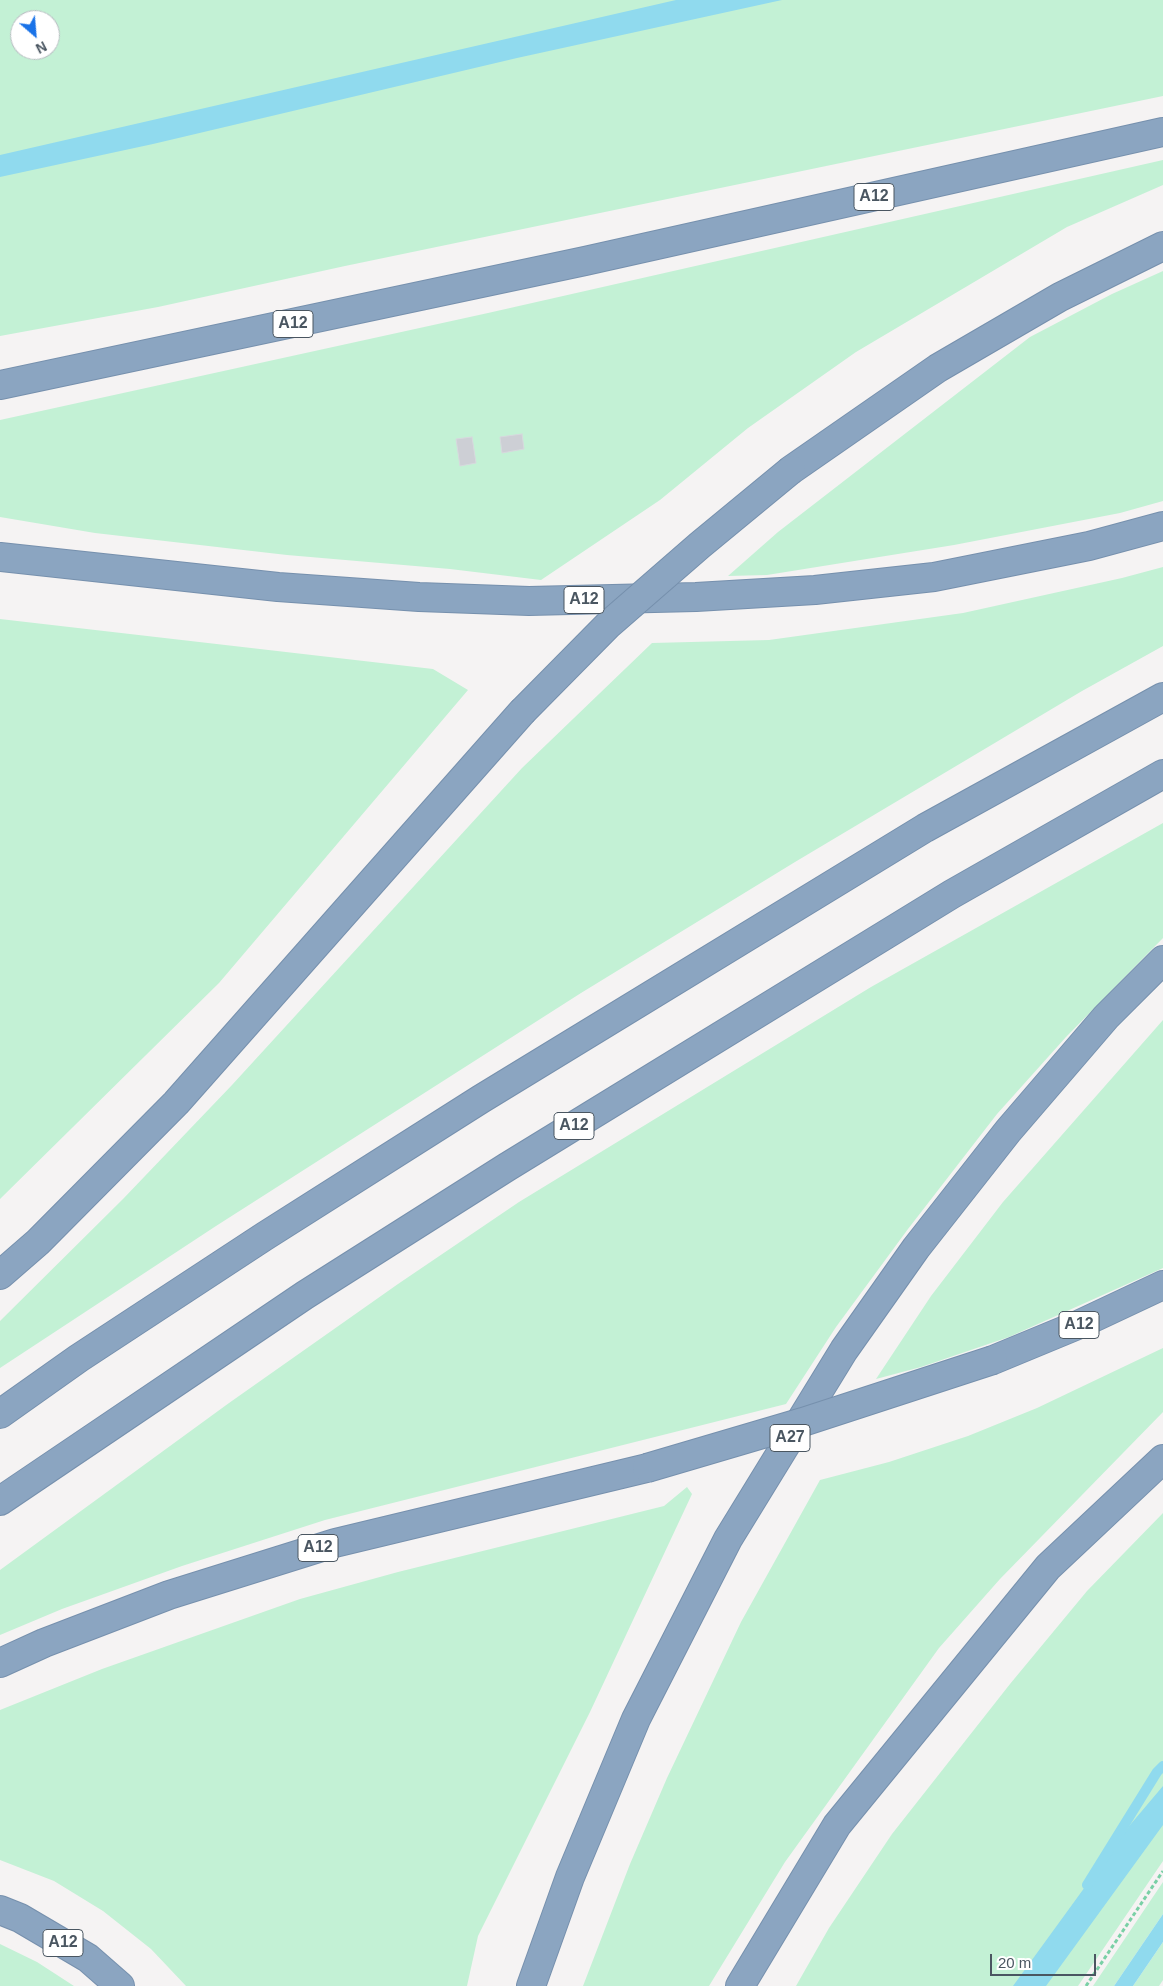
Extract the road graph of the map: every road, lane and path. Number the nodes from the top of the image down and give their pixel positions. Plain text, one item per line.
1 (1163, 132) edge
2 (1163, 246) edge
3 (0, 385) edge
4 (1163, 526) edge
5 (0, 556) edge
6 (1163, 697) edge
7 (1163, 774) edge
8 (1163, 960) edge
9 (0, 1275) edge
10 (1163, 1285) edge
11 (0, 1414) edge
12 (1163, 1459) edge
13 (0, 1501) edge
14 (0, 1664) edge
15 (1163, 1871) edge
16 (0, 1910) edge
17 (120, 1986) edge
18 (531, 1986) edge
19 (740, 1986) edge
20 (1086, 1986) edge

1 - 3 highway, A12
2 - 9 highway, A12, bridge
4 - 5 highway, A12
6 - 11 highway
7 - 13 highway, A12
8 - 18 highway, A27
10 - 14 highway, A12, bridge
12 - 19 highway
15 - 20 path
16 - 17 highway, A12

